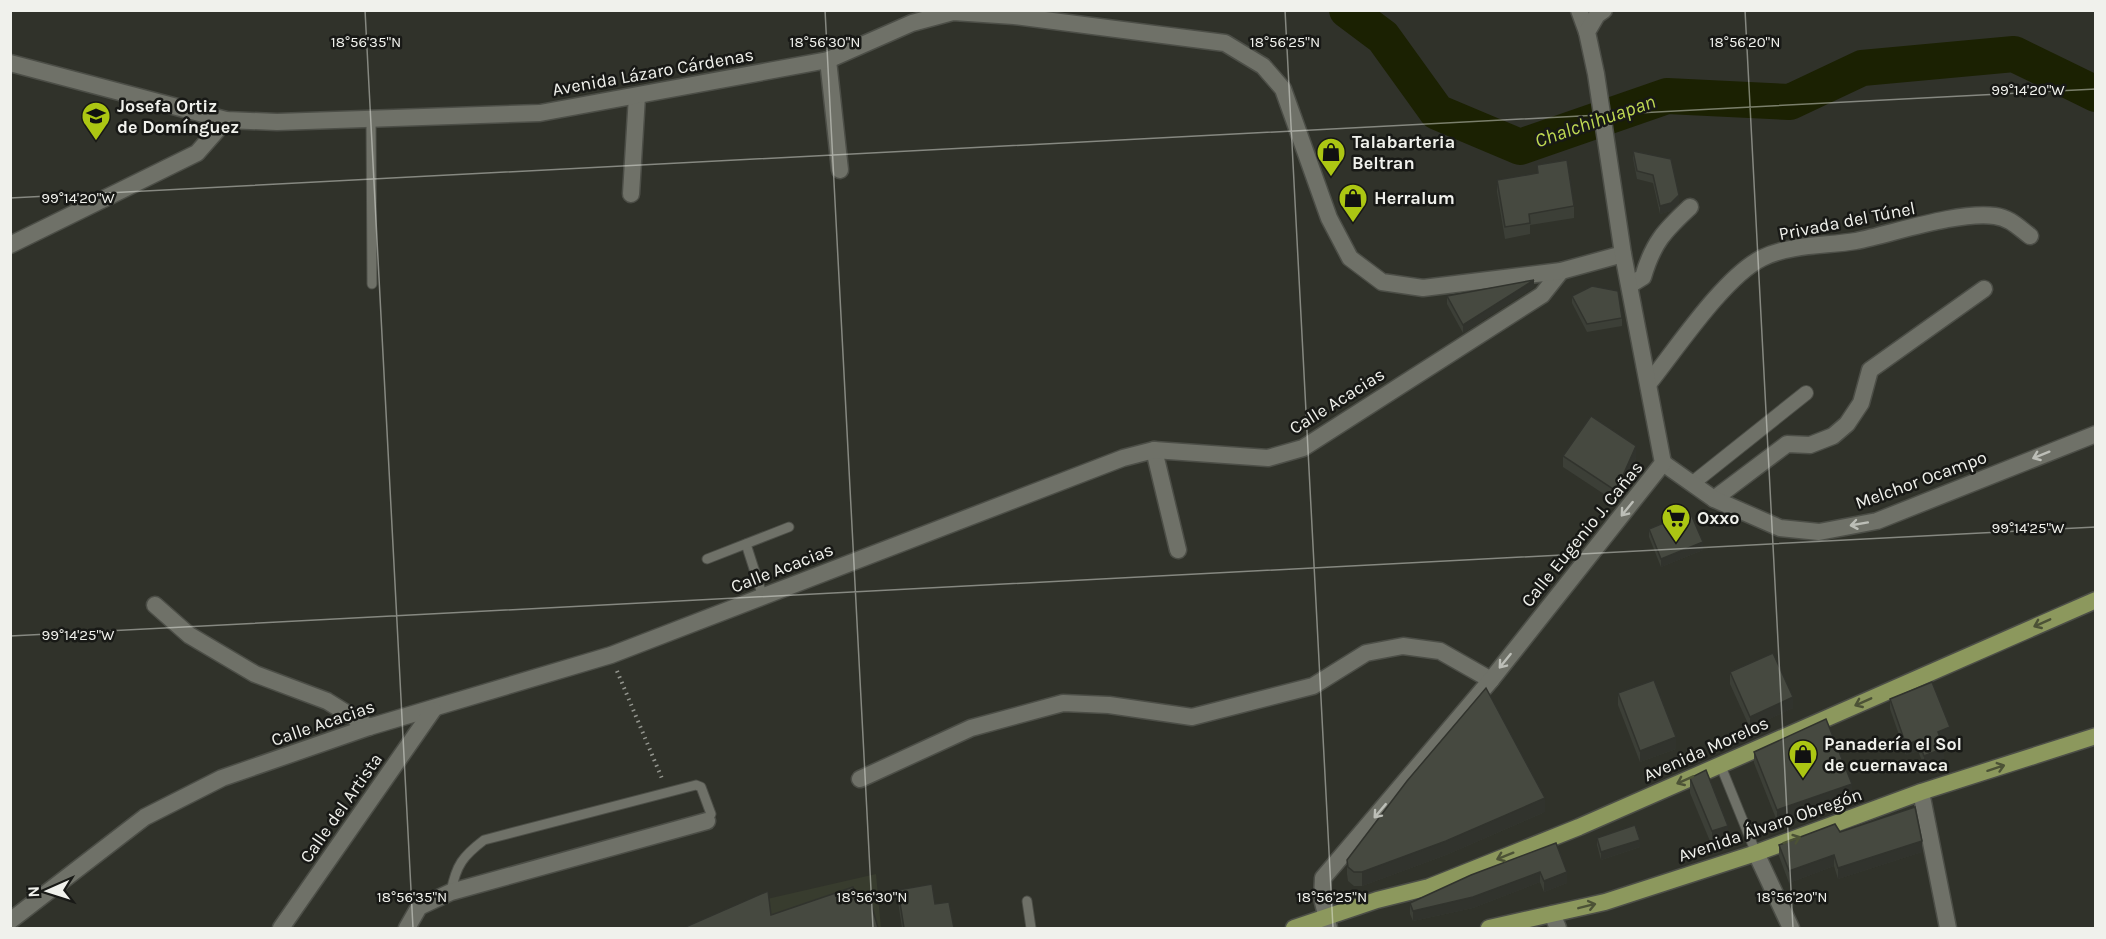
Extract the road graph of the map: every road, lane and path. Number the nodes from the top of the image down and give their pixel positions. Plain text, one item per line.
1 (1579, 10) edge
2 (1604, 10) edge
3 (1587, 32) junction
4 (828, 60) junction
5 (10, 63) edge
6 (637, 96) junction
7 (371, 119) junction
8 (226, 120) junction
9 (840, 170) dead end
10 (631, 194) dead end
11 (1690, 207) dead end
12 (2030, 236) dead end
13 (10, 245) edge
14 (1623, 254) junction
15 (1561, 271) junction
16 (372, 284) dead end
17 (1630, 285) junction
18 (1984, 289) dead end
19 (1649, 382) junction
20 (1806, 393) dead end
21 (2096, 434) edge
22 (1154, 450) junction
23 (1663, 463) junction
24 (1693, 483) junction
25 (1714, 500) junction
26 (789, 527) dead end
27 (746, 544) junction
28 (1178, 550) dead end
29 (707, 559) dead end
30 (763, 597) junction
31 (2096, 600) edge
32 (155, 606) dead end
33 (611, 655) junction
34 (1491, 680) junction
35 (433, 710) junction
36 (369, 727) junction
37 (2096, 736) edge
38 (1720, 764) junction
39 (860, 779) dead end
40 (667, 791) junction
41 (1921, 792) junction
42 (707, 821) joint
43 (1756, 853) junction
44 (451, 892) junction
45 (1027, 901) dead end
46 (10, 921) edge
47 (1555, 922) edge
48 (1327, 924) edge
49 (281, 928) edge
50 (407, 928) edge
51 (1031, 928) edge
52 (1294, 928) edge
53 (1489, 928) edge
54 (1791, 928) edge
55 (1948, 928) edge

1 - 3 street, Calle Eugenio J. Cañas
2 - 3 street
3 - 14 street, Calle Eugenio J. Cañas
4 - 6 street, Avenida Lázaro Cárdenas
4 - 9 street
4 - 15 street, Avenida Lázaro Cárdenas
5 - 8 street, Avenida Lázaro Cárdenas
6 - 7 street, Avenida Lázaro Cárdenas
6 - 10 street
7 - 8 street, Avenida Lázaro Cárdenas
7 - 16 lane
8 - 13 street
11 - 17 street
12 - 19 street, Privada del Túnel
14 - 15 street, Avenida Lázaro Cárdenas
14 - 17 street, Calle Eugenio J. Cañas
15 - 22 street, Calle Acacias
17 - 19 street, Calle Eugenio J. Cañas
18 - 25 street
19 - 23 street, Calle Eugenio J. Cañas
20 - 24 street
21 -> 25 street, Melchor Ocampo
22 - 28 street
22 - 30 street, Calle Acacias
23 - 24 street, Melchor Ocampo
23 -> 34 street, Calle Eugenio J. Cañas
24 - 25 street, Melchor Ocampo
26 - 27 lane
27 - 29 lane
27 - 30 lane
30 - 33 street, Calle Acacias
31 -> 38 main road, Avenida Morelos
32 - 36 street
33 - 35 street, Calle Acacias
33 - 40 path
34 - 39 street
34 -> 48 street, Calle Eugenio J. Cañas
35 - 36 street, Calle Acacias
35 - 49 street, Calle del Artista
36 - 46 street, Calle Acacias
41 -> 37 main road, Avenida Álvaro Obregón
38 - 43 lane
38 -> 48 main road, Avenida Morelos
40 - 42 lane
40 - 44 lane
43 -> 41 main road, Avenida Álvaro Obregón
41 - 55 street
42 - 44 street
47 -> 43 main road, Avenida Álvaro Obregón
43 - 54 street
44 - 50 street
45 - 51 lane
47 - 53 main road, Avenida Álvaro Obregón
48 - 52 main road, Avenida Morelos

